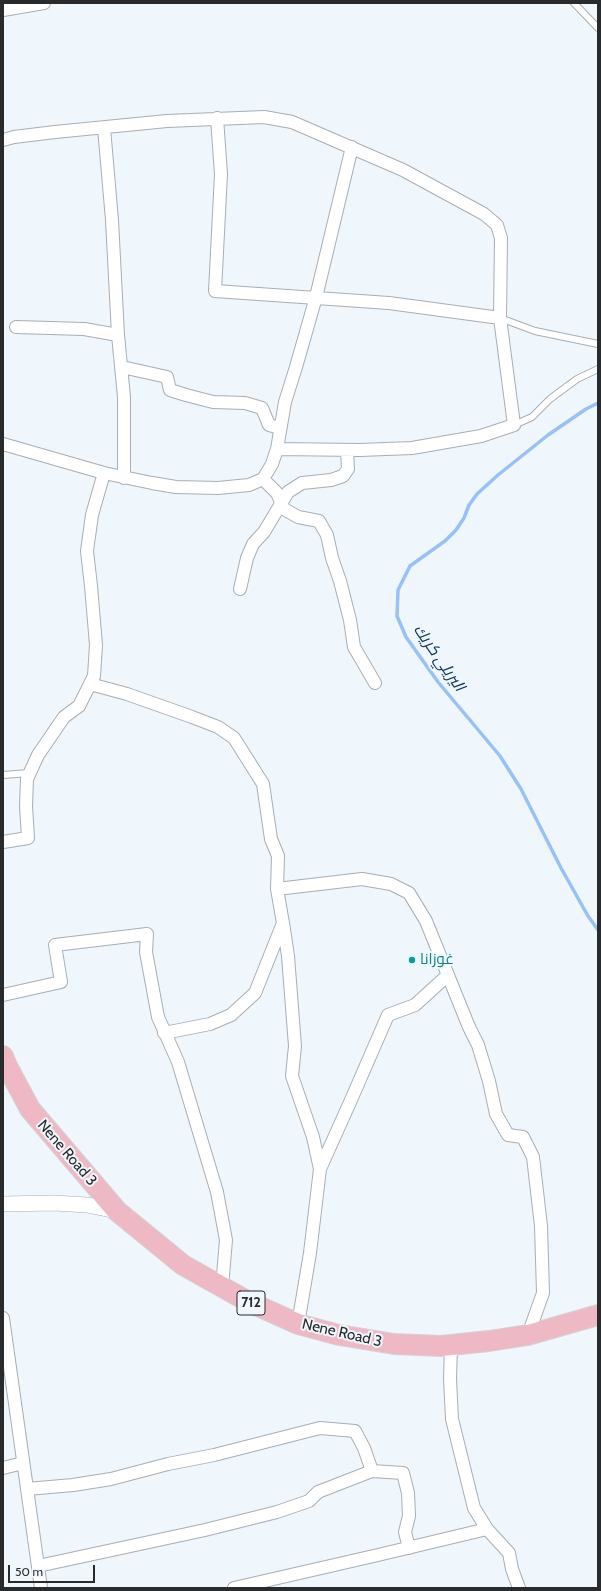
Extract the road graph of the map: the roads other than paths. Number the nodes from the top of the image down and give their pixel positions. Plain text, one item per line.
1 (44, 3) edge
2 (574, 3) edge
3 (3, 10) edge
4 (598, 28) edge
5 (217, 118) junction
6 (104, 128) junction
7 (3, 140) edge
8 (352, 147) junction
9 (316, 297) junction
10 (500, 318) junction
11 (16, 327) dead end
12 (118, 335) junction
13 (598, 344) edge
14 (122, 367) junction
15 (598, 369) edge
16 (514, 424) junction
17 (280, 428) junction
18 (3, 444) edge
19 (277, 449) junction
20 (347, 450) junction
21 (104, 473) junction
22 (124, 478) junction
23 (263, 479) junction
24 (282, 503) junction
25 (240, 589) dead end
26 (375, 683) dead end
27 (90, 684) junction
28 (30, 773) junction
29 (3, 776) edge
30 (3, 842) edge
31 (277, 889) junction
32 (283, 923) junction
33 (448, 975) junction
34 (3, 995) edge
35 (164, 1033) junction
36 (3, 1056) edge
37 (320, 1169) junction
38 (3, 1204) edge
39 (117, 1211) junction
40 (222, 1287) junction
41 (598, 1315) edge
42 (3, 1318) edge
43 (298, 1324) junction
44 (528, 1335) junction
45 (451, 1345) junction
46 (23, 1463) junction
47 (3, 1468) edge
48 (372, 1471) junction
49 (27, 1489) junction
50 (487, 1529) junction
51 (409, 1548) junction
52 (38, 1566) junction
53 (41, 1588) edge
54 (234, 1588) edge
55 (519, 1588) edge

1 - 3 street
2 - 4 lane
5 - 6 street
5 - 8 street
5 - 9 street
6 - 7 street
6 - 12 street
8 - 9 street
8 - 10 street
9 - 10 street
9 - 17 street
10 - 13 lane
10 - 16 street
11 - 12 street
12 - 14 street
14 - 17 street
14 - 22 street
15 - 16 lane
16 - 20 street
17 - 19 street
18 - 21 street
19 - 20 street
19 - 23 street
20 - 24 street
21 - 22 street
21 - 27 street
22 - 23 street
23 - 24 street
24 - 25 street
24 - 26 street
27 - 28 street
27 - 31 street
28 - 29 lane
28 - 30 street
31 - 32 street
31 - 33 street
32 - 35 street
32 - 37 street
33 - 37 street
33 - 44 street
34 - 35 street
35 - 40 street
36 - 39 main road, Nene Road 3 / 712
37 - 43 street
38 - 39 street
39 - 40 main road, Nene Road 3 / 712
40 - 43 main road, Nene Road 3 / 712
41 - 44 main road, Nene Road 3 / 712
42 - 46 street
43 - 45 main road, Nene Road 3 / 712
44 - 45 main road, Nene Road 3 / 712
45 - 50 street
46 - 47 street
46 - 49 street
48 - 49 street
48 - 51 street
48 - 52 street
49 - 52 street
50 - 51 street
50 - 55 street
51 - 54 street
52 - 53 street

